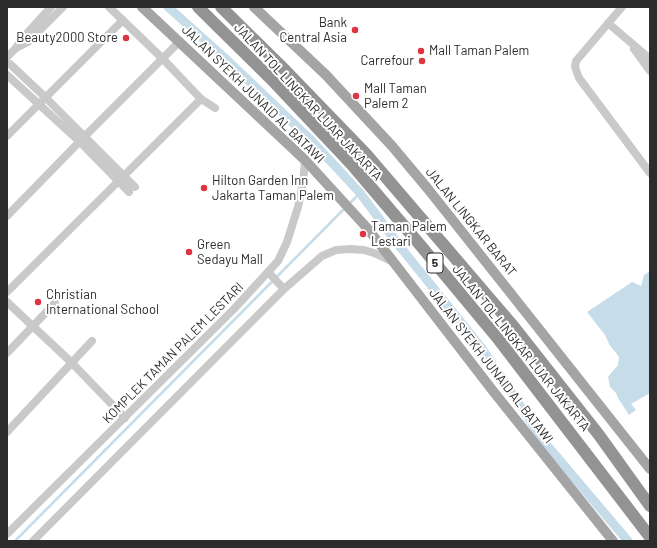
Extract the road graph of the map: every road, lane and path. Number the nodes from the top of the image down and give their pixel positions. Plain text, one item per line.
1 (51, 7) edge
2 (63, 7) edge
3 (109, 7) edge
4 (142, 7) edge
5 (198, 7) edge
6 (221, 7) edge
7 (254, 7) edge
8 (622, 7) edge
9 (123, 20) junction
10 (608, 23) junction
11 (626, 39) junction
12 (179, 42) junction
13 (15, 49) junction
14 (7, 57) edge
15 (163, 59) junction
16 (650, 59) edge
17 (7, 63) edge
18 (650, 71) edge
19 (7, 75) edge
20 (45, 97) junction
21 (201, 98) junction
22 (39, 104) junction
23 (215, 108) dead end
24 (7, 136) edge
25 (82, 139) junction
26 (305, 160) junction
27 (650, 173) edge
28 (121, 178) junction
29 (132, 189) dead end
30 (7, 216) edge
31 (394, 263) junction
32 (276, 281) junction
33 (7, 292) edge
34 (7, 302) edge
35 (55, 304) dead end
36 (33, 326) junction
37 (92, 341) dead end
38 (7, 353) edge
39 (71, 362) junction
40 (125, 418) junction
41 (7, 432) edge
42 (645, 457) edge
43 (650, 469) edge
44 (650, 506) edge
45 (7, 534) edge
46 (650, 537) edge
47 (33, 541) edge
48 (613, 541) edge

1 - 13 street
2 - 13 street
3 - 9 street
4 - 12 main road, JALAN SYEKH JUNAID AL BATAWI
5 - 46 highway, JALAN TOL LINGKAR LUAR JAKARTA / 5
6 - 44 highway, JALAN TOL LINGKAR LUAR JAKARTA / 5
7 - 42 main road, JALAN LINGKAR BARAT
8 - 10 street
9 - 15 street
9 - 20 street
10 - 11 street
10 - 27 street
11 - 16 street
11 - 18 street
12 - 15 street
12 - 26 main road, JALAN SYEKH JUNAID AL BATAWI
13 - 14 street
15 - 21 street
15 - 25 street
17 - 20 street
19 - 22 street
20 - 22 street
20 - 25 street
21 - 23 street
21 - 28 street
22 - 24 street
22 - 25 street
25 - 28 street
25 - 30 street
26 - 31 main road, JALAN SYEKH JUNAID AL BATAWI
26 - 32 street, KOMPLEK TAMAN PALEM LESTARI
28 - 29 street
28 - 33 street
31 - 32 street, KOMPLEK TAMAN PALEM LESTARI
31 - 48 main road, JALAN SYEKH JUNAID AL BATAWI
32 - 40 street, KOMPLEK TAMAN PALEM LESTARI
32 - 47 street, KOMPLEK TAMAN PALEM LESTARI
34 - 36 street
35 - 36 street
36 - 38 street
36 - 39 street
37 - 39 street
39 - 40 street
39 - 41 street
40 - 45 street, KOMPLEK TAMAN PALEM LESTARI
42 - 43 main road, JALAN LINGKAR BARAT

